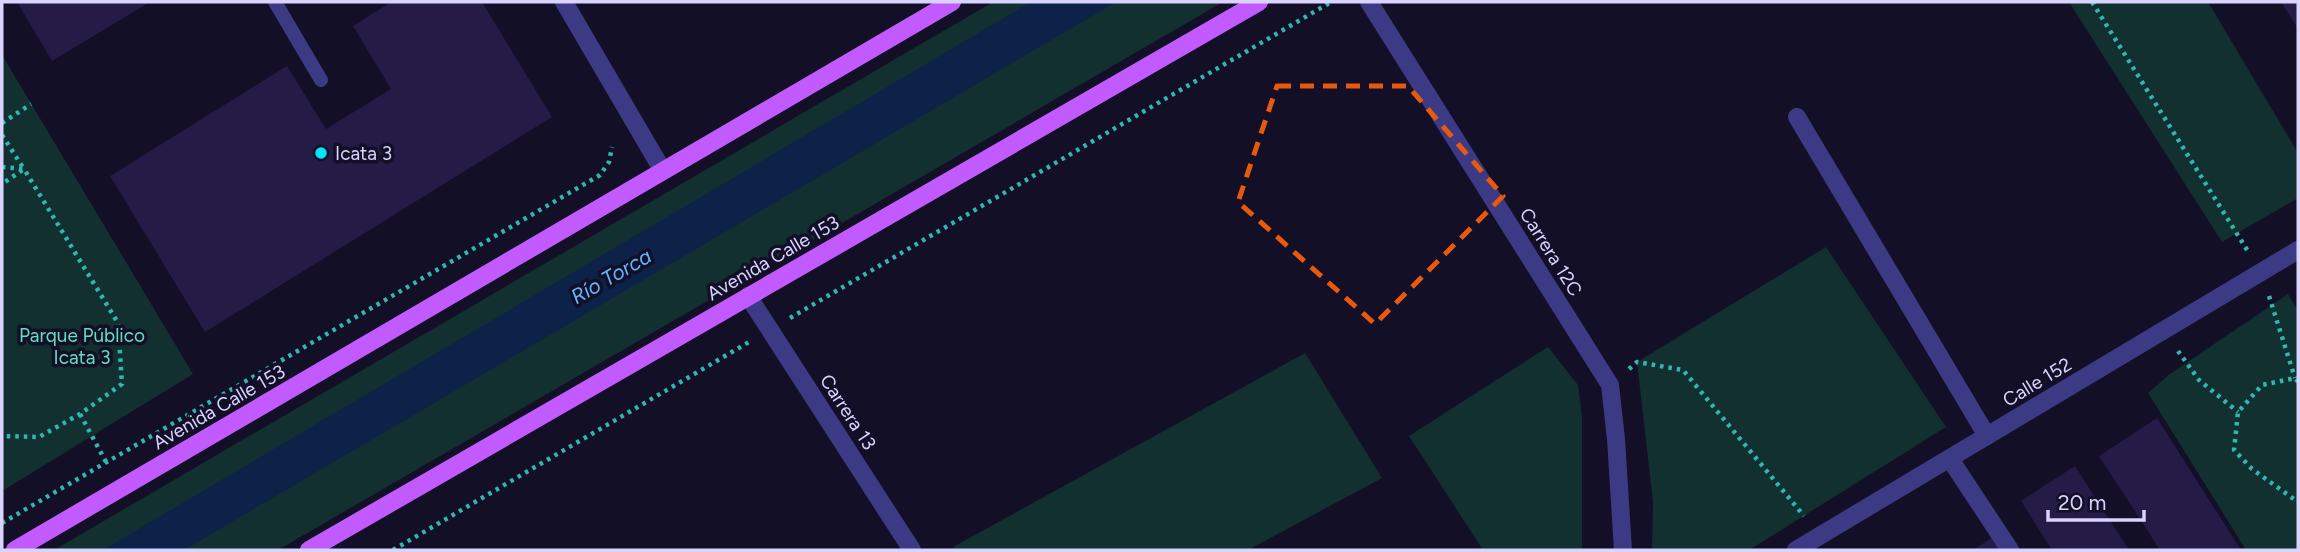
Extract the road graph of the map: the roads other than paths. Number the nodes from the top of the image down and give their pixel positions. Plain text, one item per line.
1 (275, 2) edge
2 (564, 2) edge
3 (952, 2) edge
4 (1259, 2) edge
5 (1369, 2) edge
6 (321, 80) dead end
7 (1797, 117) dead end
8 (663, 171) junction
9 (2298, 250) edge
10 (748, 296) junction
11 (1987, 436) junction
12 (1950, 459) junction
13 (15, 550) edge
14 (309, 550) edge
15 (912, 550) edge
16 (1623, 550) edge
17 (1797, 550) edge
18 (2010, 550) edge

1 - 6 lane
2 - 8 street
3 - 8 main road, Avenida Calle 153
4 - 10 main road, Avenida Calle 153
5 - 16 street, Carrera 12C
7 - 11 street
8 - 13 main road, Avenida Calle 153
9 - 11 street, Calle 152
10 - 14 main road, Avenida Calle 153
10 - 15 street, Carrera 13
11 - 12 street, Calle 152
12 - 17 street, Calle 152
12 - 18 street

